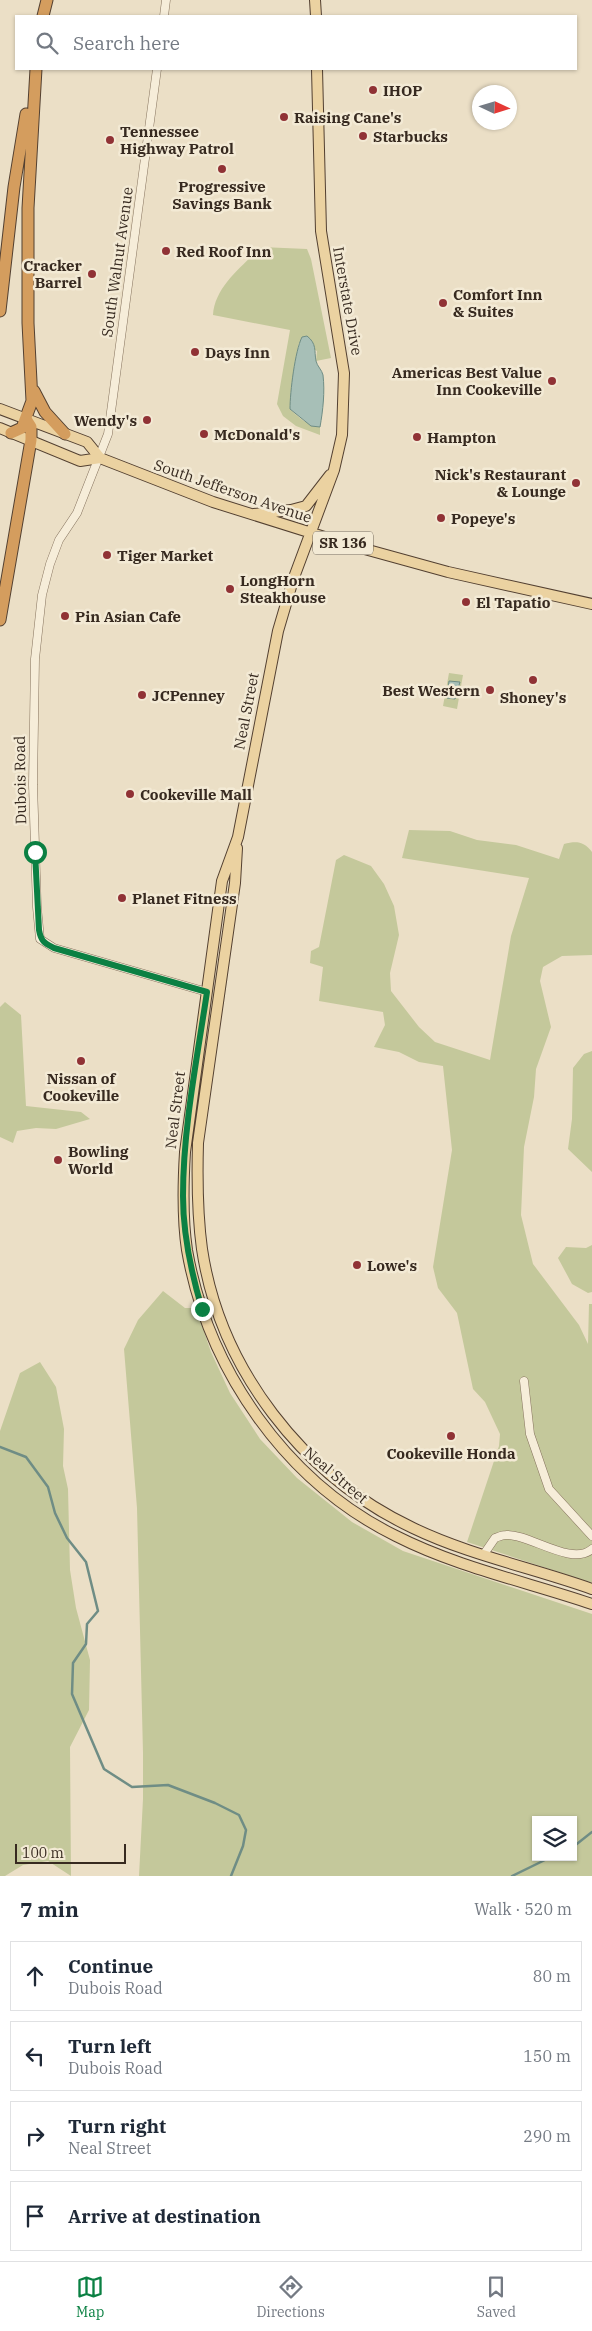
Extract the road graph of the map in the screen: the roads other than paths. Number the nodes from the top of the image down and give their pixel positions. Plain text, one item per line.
1 (47, 0) edge
2 (166, 0) edge
3 (316, 0) edge
4 (44, 15) edge
5 (164, 15) edge
6 (316, 15) edge
7 (35, 70) edge
8 (35, 70) edge
9 (157, 70) edge
10 (317, 70) edge
11 (0, 311) edge
12 (30, 383) junction
13 (0, 409) edge
14 (26, 420) junction
15 (6, 430) edge
16 (65, 434) junction
17 (31, 440) junction
18 (100, 458) junction
19 (334, 470) junction
20 (251, 514) junction
21 (310, 533) junction
22 (592, 604) edge
23 (0, 620) edge
24 (238, 837) junction
25 (207, 992) junction
26 (524, 1381) dead end
27 (592, 1536) edge
28 (592, 1549) edge
29 (484, 1554) junction
30 (592, 1589) edge
31 (592, 1604) edge

1 - 4 highway
2 - 5 street
3 - 6 main road
7 - 11 highway
8 - 12 highway
9 - 18 street, South Walnut Avenue
10 - 19 main road, Interstate Drive
12 - 14 highway
12 - 16 highway
13 - 14 main road, South Jefferson Avenue / SR 136
14 - 15 highway
14 - 16 main road, South Jefferson Avenue / SR 136
14 - 17 highway
15 - 17 main road, South Jefferson Avenue / SR 136
16 - 18 main road, South Jefferson Avenue / SR 136
17 - 18 main road, South Jefferson Avenue / SR 136
17 - 23 highway
18 - 20 main road, South Jefferson Avenue / SR 136
18 - 25 street, Dubois Road
19 - 20 main road
19 - 21 main road, Interstate Drive
20 - 21 main road, South Jefferson Avenue / SR 136
21 - 22 main road, South Jefferson Avenue / SR 136
21 - 24 main road, Neal Street
24 - 25 main road, Neal Street
24 - 29 main road, Neal Street
25 - 31 main road, Neal Street
26 - 27 street
28 - 29 street
29 - 30 main road, Neal Street

